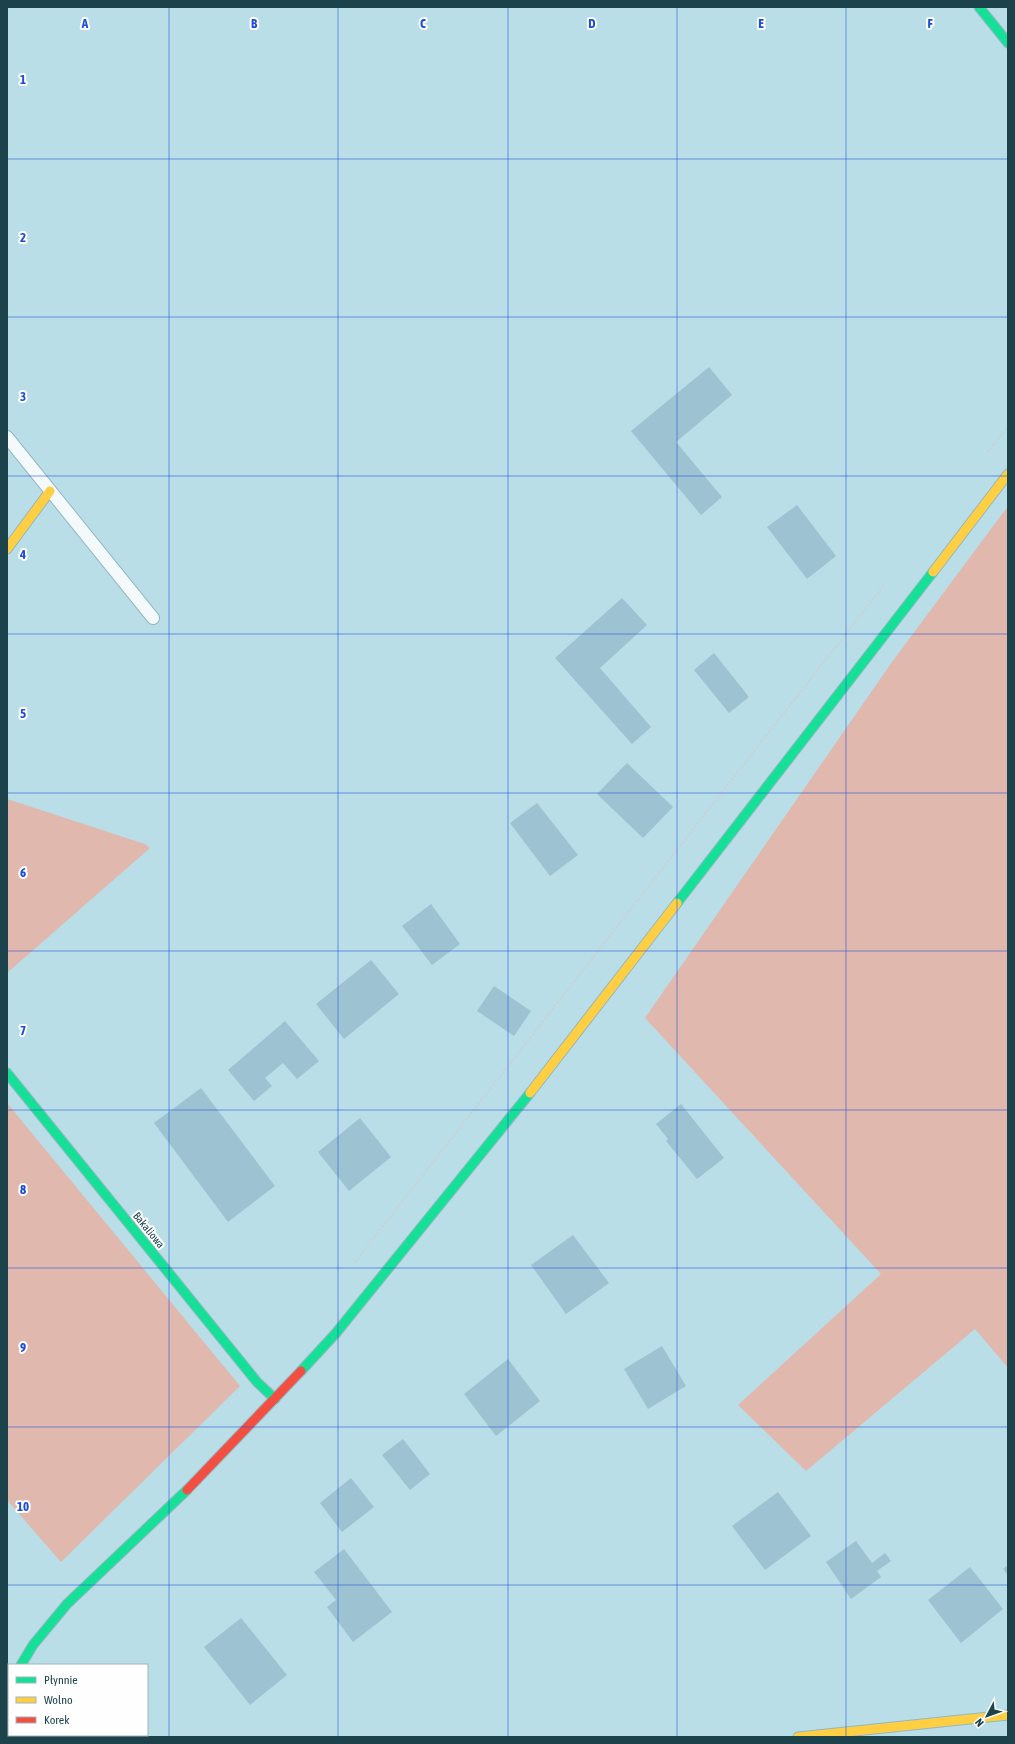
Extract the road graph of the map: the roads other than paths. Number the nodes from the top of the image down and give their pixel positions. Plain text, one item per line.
1 (979, 7) edge
2 (1008, 43) edge
3 (7, 437) edge
4 (1008, 474) edge
5 (50, 491) junction
6 (7, 549) edge
7 (153, 618) dead end
8 (7, 1073) edge
9 (275, 1399) junction
10 (22, 1664) edge
11 (1008, 1715) edge
12 (798, 1737) edge

1 - 2 street
3 - 5 lane
4 - 9 street
5 - 6 street
5 - 7 lane
8 - 9 street, Bakaliowa
9 - 10 street
11 - 12 street

